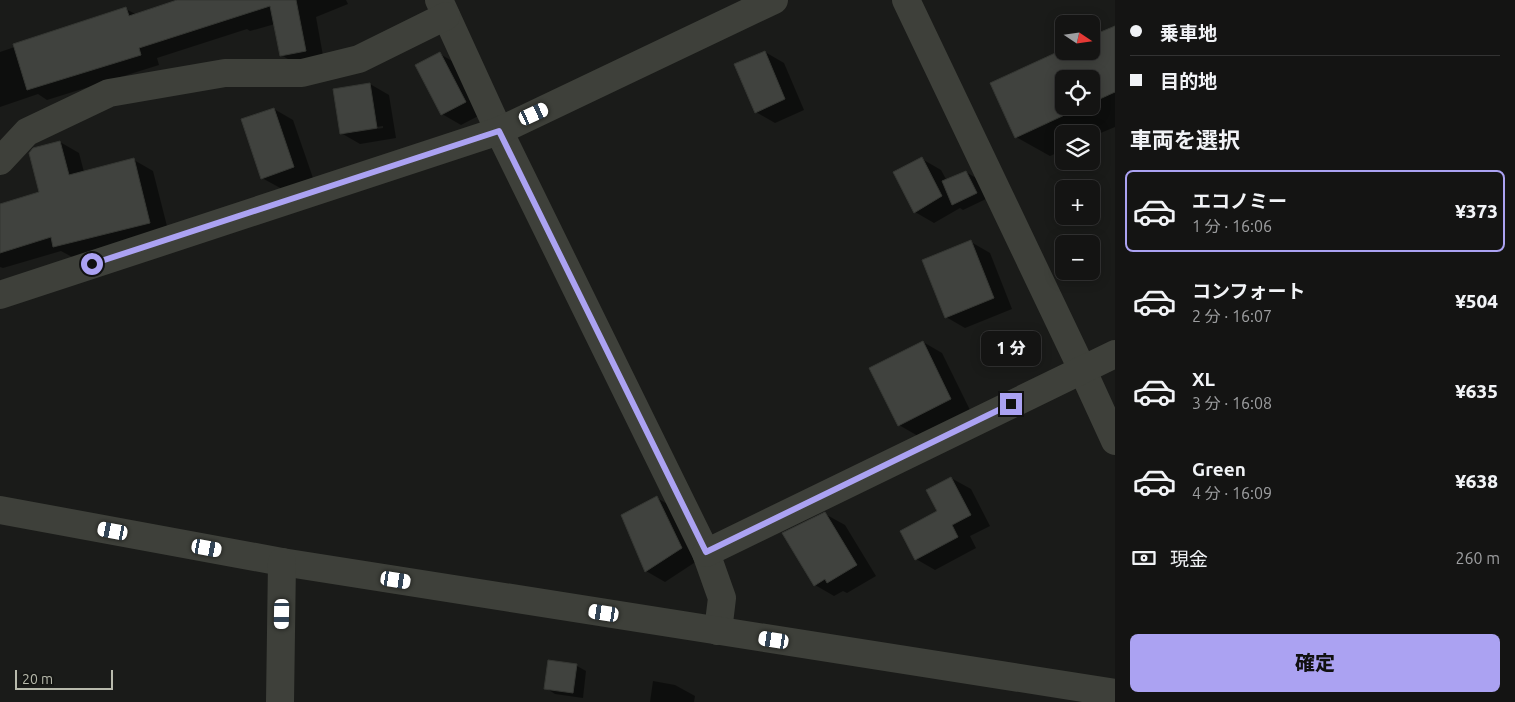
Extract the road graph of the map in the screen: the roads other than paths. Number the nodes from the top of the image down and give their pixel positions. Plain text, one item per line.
1 (774, 0) edge
2 (906, 0) edge
3 (443, 8) edge
4 (499, 131) junction
5 (0, 162) edge
6 (0, 294) edge
7 (1115, 354) edge
8 (1082, 369) junction
9 (1115, 441) edge
10 (0, 510) edge
11 (706, 552) junction
12 (282, 562) junction
13 (718, 631) junction
14 (1115, 693) edge
15 (280, 702) edge

1 - 4 street
2 - 8 street
3 - 4 street
3 - 5 street
4 - 6 street
4 - 11 street
7 - 8 street
8 - 9 street
8 - 11 street
10 - 12 street
11 - 13 street
12 - 13 street
12 - 15 street
13 - 14 street

